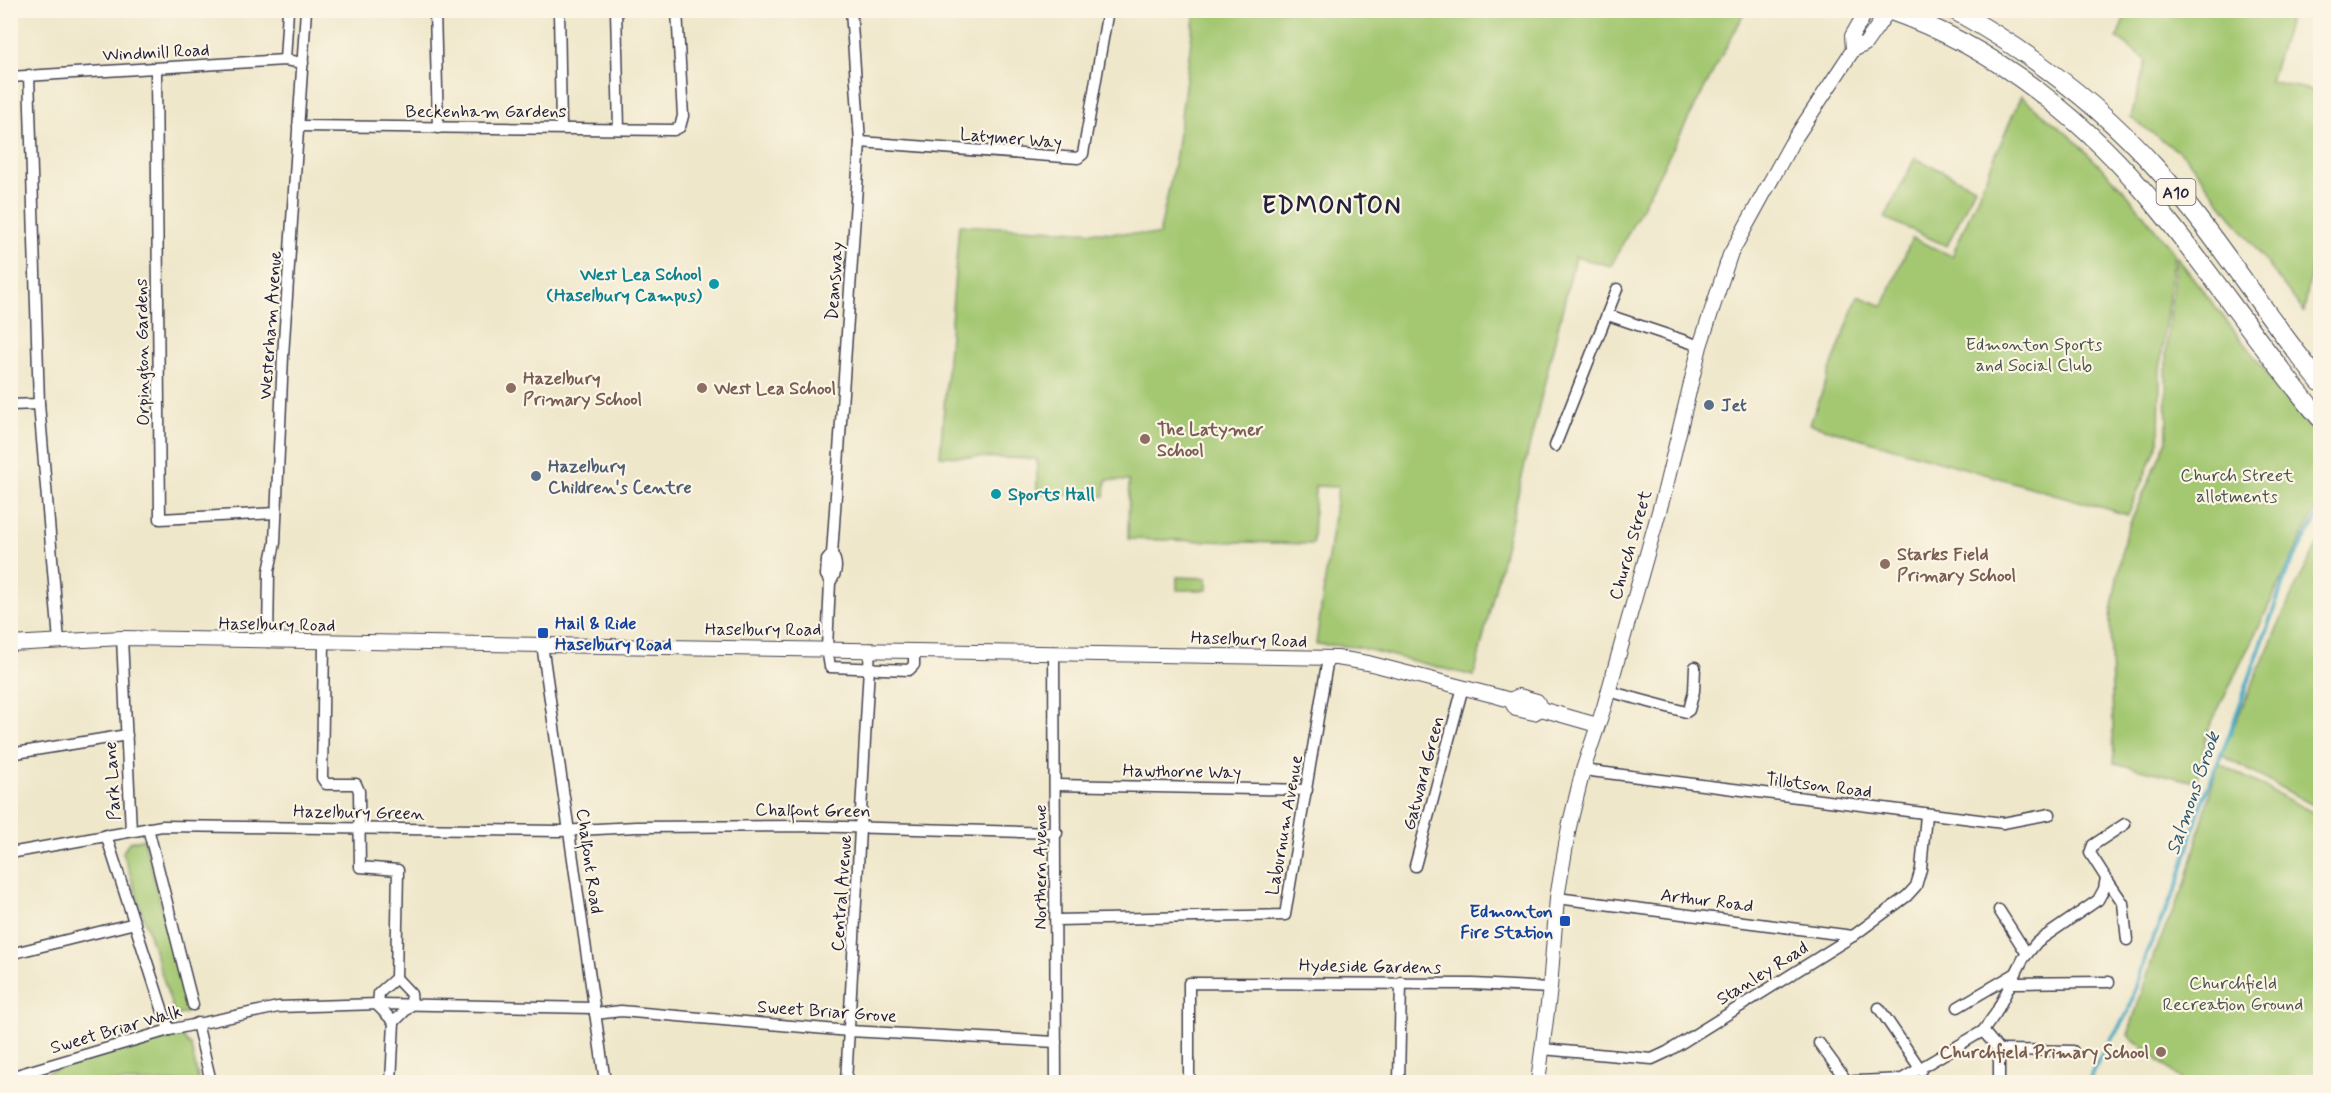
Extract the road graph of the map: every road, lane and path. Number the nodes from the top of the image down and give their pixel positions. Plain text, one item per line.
1 (288, 10) edge
2 (306, 10) edge
3 (435, 10) edge
4 (559, 10) edge
5 (615, 10) edge
6 (677, 10) edge
7 (851, 10) edge
8 (1108, 10) edge
9 (1867, 10) edge
10 (1923, 10) edge
11 (1954, 10) edge
12 (1888, 11) edge
13 (1959, 39) junction
14 (1853, 50) junction
15 (285, 60) junction
16 (303, 63) junction
17 (156, 69) junction
18 (29, 75) junction
19 (10, 77) edge
20 (298, 126) junction
21 (438, 128) junction
22 (561, 128) junction
23 (619, 129) junction
24 (860, 142) junction
25 (1617, 290) dead end
26 (1608, 315) junction
27 (1700, 346) junction
28 (2320, 382) edge
29 (39, 404) junction
30 (10, 405) edge
31 (2320, 418) edge
32 (1555, 446) dead end
33 (276, 513) junction
34 (122, 638) junction
35 (59, 641) junction
36 (268, 642) junction
37 (324, 643) junction
38 (10, 644) edge
39 (542, 644) junction
40 (827, 648) junction
41 (870, 649) junction
42 (914, 650) junction
43 (1054, 652) junction
44 (1328, 658) junction
45 (1695, 667) dead end
46 (871, 669) junction
47 (1462, 687) junction
48 (1608, 692) junction
49 (1597, 725) junction
50 (126, 735) junction
51 (10, 754) edge
52 (1583, 770) junction
53 (1056, 785) junction
54 (1307, 790) junction
55 (2050, 814) dead end
56 (1926, 815) junction
57 (2125, 824) dead end
58 (862, 826) junction
59 (148, 828) junction
60 (359, 828) junction
61 (569, 830) junction
62 (131, 831) junction
63 (1057, 833) junction
64 (106, 835) junction
65 (10, 853) edge
66 (1415, 866) dead end
67 (2106, 878) junction
68 (1557, 898) junction
69 (1999, 910) dead end
70 (1057, 920) junction
71 (135, 923) junction
72 (1853, 936) junction
73 (2127, 940) dead end
74 (10, 954) edge
75 (2027, 954) junction
76 (396, 978) junction
77 (2014, 978) junction
78 (1401, 982) junction
79 (2109, 982) dead end
80 (1550, 988) junction
81 (379, 1004) junction
82 (412, 1004) junction
83 (193, 1005) dead end
84 (1958, 1007) dead end
85 (1879, 1008) dead end
86 (595, 1011) junction
87 (394, 1022) junction
88 (197, 1023) junction
89 (169, 1030) junction
90 (849, 1030) junction
91 (1983, 1031) junction
92 (1056, 1042) junction
93 (1819, 1043) dead end
94 (1542, 1048) junction
95 (1998, 1050) junction
96 (2073, 1051) dead end
97 (1921, 1070) junction
98 (10, 1077) edge
99 (1842, 1081) edge
100 (211, 1083) edge
101 (391, 1083) edge
102 (605, 1083) edge
103 (846, 1083) edge
104 (1056, 1083) edge
105 (1189, 1083) edge
106 (1399, 1083) edge
107 (1538, 1083) edge
108 (1999, 1083) edge

1 - 15 street
2 - 16 street, Westerham Avenue
3 - 21 street
4 - 22 street
5 - 23 street
6 - 23 street, Beckenham Gardens
7 - 24 street, Deansway
8 - 24 street, Latymer Way
9 - 14 street, Church Street
10 - 13 highway, A10
11 - 28 highway, A10
12 - 13 highway, A10
12 - 14 street, Church Street
13 - 31 highway, A10
14 - 27 street, Church Street
15 - 16 street, Windmill Road
15 - 17 street, Windmill Road
16 - 20 street, Westerham Avenue
17 - 18 street, Windmill Road
17 - 33 street, Orpington Gardens
18 - 19 street, Windmill Road
18 - 29 street
20 - 21 street, Beckenham Gardens
20 - 33 street, Westerham Avenue
21 - 22 street, Beckenham Gardens
22 - 23 street, Beckenham Gardens
24 - 40 street, Deansway
25 - 26 street
26 - 27 street
26 - 32 street
27 - 48 street, Church Street
29 - 30 street
29 - 35 street
33 - 36 street, Westerham Avenue
34 - 35 street, Haselbury Road
34 - 36 street, Haselbury Road
34 - 50 street, Park Lane
35 - 38 street, Haselbury Road
36 - 37 street, Haselbury Road
37 - 39 street, Haselbury Road
37 - 60 street
39 - 40 street, Haselbury Road
39 - 61 street, Chalfont Road
40 - 41 street, Haselbury Road
40 - 46 street
41 - 42 street, Haselbury Road
41 - 46 street, Central Avenue
42 - 43 street, Haselbury Road
42 - 46 street
43 - 44 street, Haselbury Road
43 - 53 street, Northern Avenue
44 - 47 street, Haselbury Road
44 - 54 street, Laburnum Avenue
45 - 48 street
46 - 58 street, Central Avenue
47 - 49 street, Haselbury Road
47 - 66 street, Gatward Green
48 - 49 street, Church Street
49 - 52 street, Church Street
50 - 51 street
50 - 62 street, Park Lane
52 - 56 street, Tillotson Road
52 - 68 street, Church Street
53 - 54 street, Hawthorne Way
53 - 63 street, Northern Avenue
54 - 70 street, Laburnum Avenue
55 - 56 street, Tillotson Road
56 - 72 street, Stanley Road
57 - 67 street
58 - 61 street, Chalfont Green
58 - 63 street, Chalfont Green
58 - 90 street, Central Avenue
59 - 60 street, Hazelbury Green
59 - 62 street, Park Lane
59 - 83 street, Park Lane
60 - 61 street, Hazelbury Green
60 - 76 street
61 - 86 street, Chalfont Road
62 - 64 street
63 - 70 street, Northern Avenue
64 - 65 street
64 - 71 street, Park Lane
67 - 73 street
67 - 75 street
68 - 72 street, Arthur Road
68 - 80 street, Church Street
69 - 75 street
70 - 92 street, Northern Avenue
71 - 74 street
71 - 89 street, Park Lane
72 - 94 street, Stanley Road
75 - 77 street
76 - 81 street
76 - 82 street
77 - 79 street
77 - 84 street
77 - 91 street
78 - 80 street, Hydeside Gardens
78 - 105 street, Hydeside Gardens
78 - 106 street
80 - 94 street, Church Street
81 - 82 street, Sweet Briar Grove
81 - 87 street
81 - 88 street, Sweet Briar Grove
82 - 86 street, Sweet Briar Grove
82 - 87 street
85 - 97 street
86 - 90 street, Sweet Briar Grove
86 - 102 street, Chalfont Road
87 - 101 street
88 - 89 street, Sweet Briar Walk
88 - 100 street
89 - 98 street, Sweet Briar Walk
90 - 92 street, Sweet Briar Grove
90 - 103 street, Central Avenue
91 - 95 street
91 - 97 street
92 - 104 street, Northern Avenue
93 - 99 street
94 - 107 street, Church Street
95 - 96 street
95 - 108 street
97 - 99 street

